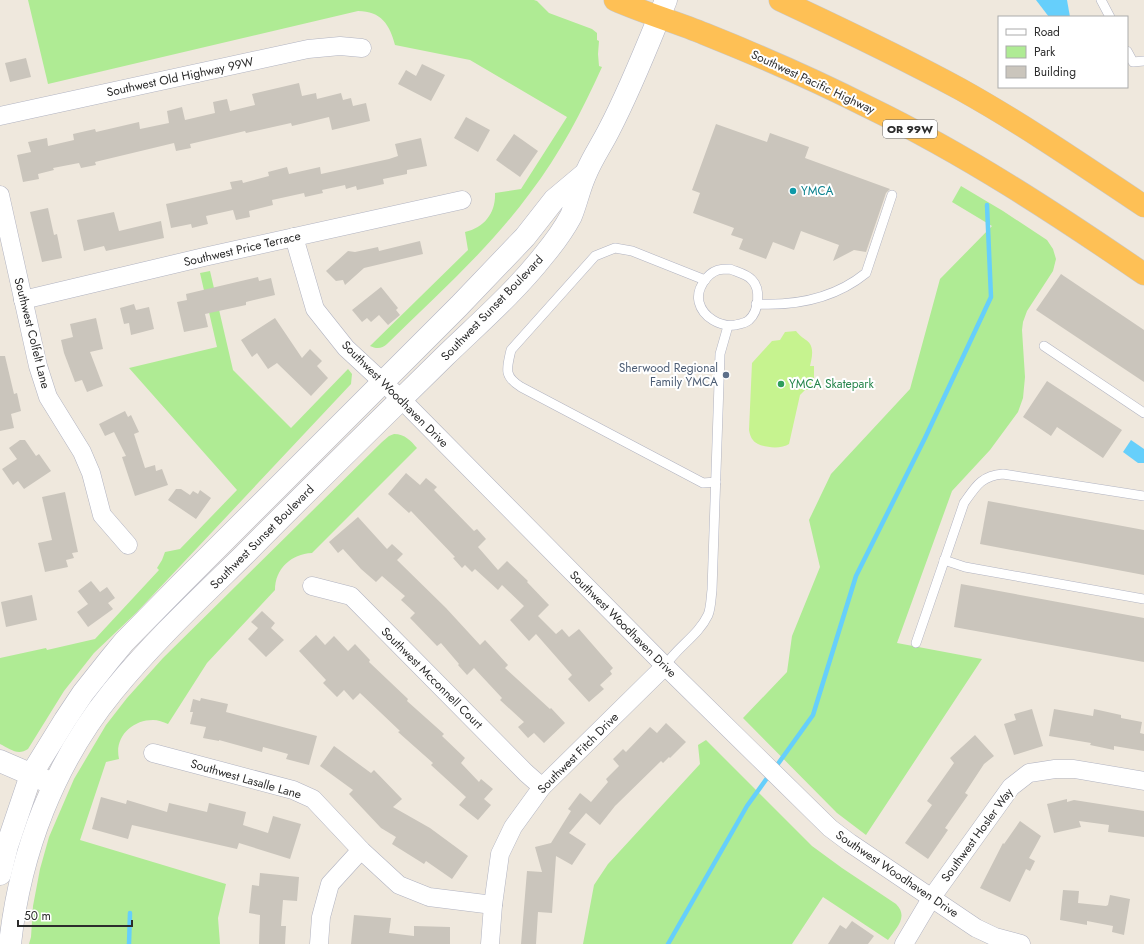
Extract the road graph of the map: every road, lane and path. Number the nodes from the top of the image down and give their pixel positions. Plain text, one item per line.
1 (615, 0) edge
2 (780, 0) edge
3 (1101, 0) edge
4 (663, 8) edge
5 (1109, 16) edge
6 (362, 48) dead end
7 (1128, 52) edge
8 (1144, 61) edge
9 (0, 116) edge
10 (586, 173) junction
11 (0, 195) edge
12 (892, 195) dead end
13 (462, 200) dead end
14 (1144, 206) edge
15 (294, 237) junction
16 (1144, 274) edge
17 (705, 280) junction
18 (23, 300) junction
19 (756, 304) junction
20 (728, 326) junction
21 (1044, 346) dead end
22 (383, 382) junction
23 (401, 399) junction
24 (1144, 413) edge
25 (716, 482) junction
26 (1144, 496) edge
27 (128, 545) dead end
28 (944, 560) junction
29 (312, 586) dead end
30 (1144, 599) edge
31 (916, 643) dead end
32 (665, 666) junction
33 (153, 753) dead end
34 (0, 761) edge
35 (31, 775) junction
36 (1144, 781) edge
37 (53, 784) junction
38 (542, 788) junction
39 (361, 850) junction
40 (0, 874) edge
41 (932, 897) junction
42 (493, 906) junction
43 (10, 944) edge
44 (319, 944) edge
45 (490, 944) edge
46 (904, 944) edge
47 (1021, 944) edge

1 - 4 highway, Southwest Pacific Highway / OR 99W
2 - 14 highway
3 - 5 lane
4 - 10 main road, Southwest Sunset Boulevard
4 - 16 highway, Southwest Pacific Highway / OR 99W
6 - 9 street, Southwest Old Highway 99W
7 - 8 lane
10 - 22 main road, Southwest Sunset Boulevard
10 - 23 main road, Southwest Sunset Boulevard
11 - 18 street, Southwest Colfelt Lane
12 - 19 lane
13 - 15 street, Southwest Price Terrace
15 - 18 street, Southwest Price Terrace
15 - 22 street, Southwest Woodhaven Drive
17 - 19 lane
17 - 20 lane
17 - 25 lane
18 - 27 street, Southwest Colfelt Lane
19 - 20 lane
20 - 25 lane
21 - 24 lane
22 - 23 street, Southwest Woodhaven Drive
22 - 35 main road, Southwest Sunset Boulevard
23 - 32 street, Southwest Woodhaven Drive
23 - 37 main road, Southwest Sunset Boulevard
25 - 32 lane
26 - 28 lane
28 - 30 lane
28 - 31 lane
29 - 38 street, Southwest Mcconnell Court
32 - 38 street, Southwest Fitch Drive
32 - 41 street, Southwest Woodhaven Drive
33 - 39 street, Southwest Lasalle Lane
34 - 35 main road
35 - 37 main road
35 - 40 main road, Southwest Sunset Boulevard
36 - 41 street, Southwest Hosler Way
37 - 43 main road, Southwest Sunset Boulevard
38 - 42 street, Southwest Fitch Drive
39 - 42 street, Southwest Lasalle Lane
39 - 44 street
41 - 46 street, Southwest Hosler Way
41 - 47 street, Southwest Woodhaven Drive
42 - 45 street, Southwest Fitch Drive

